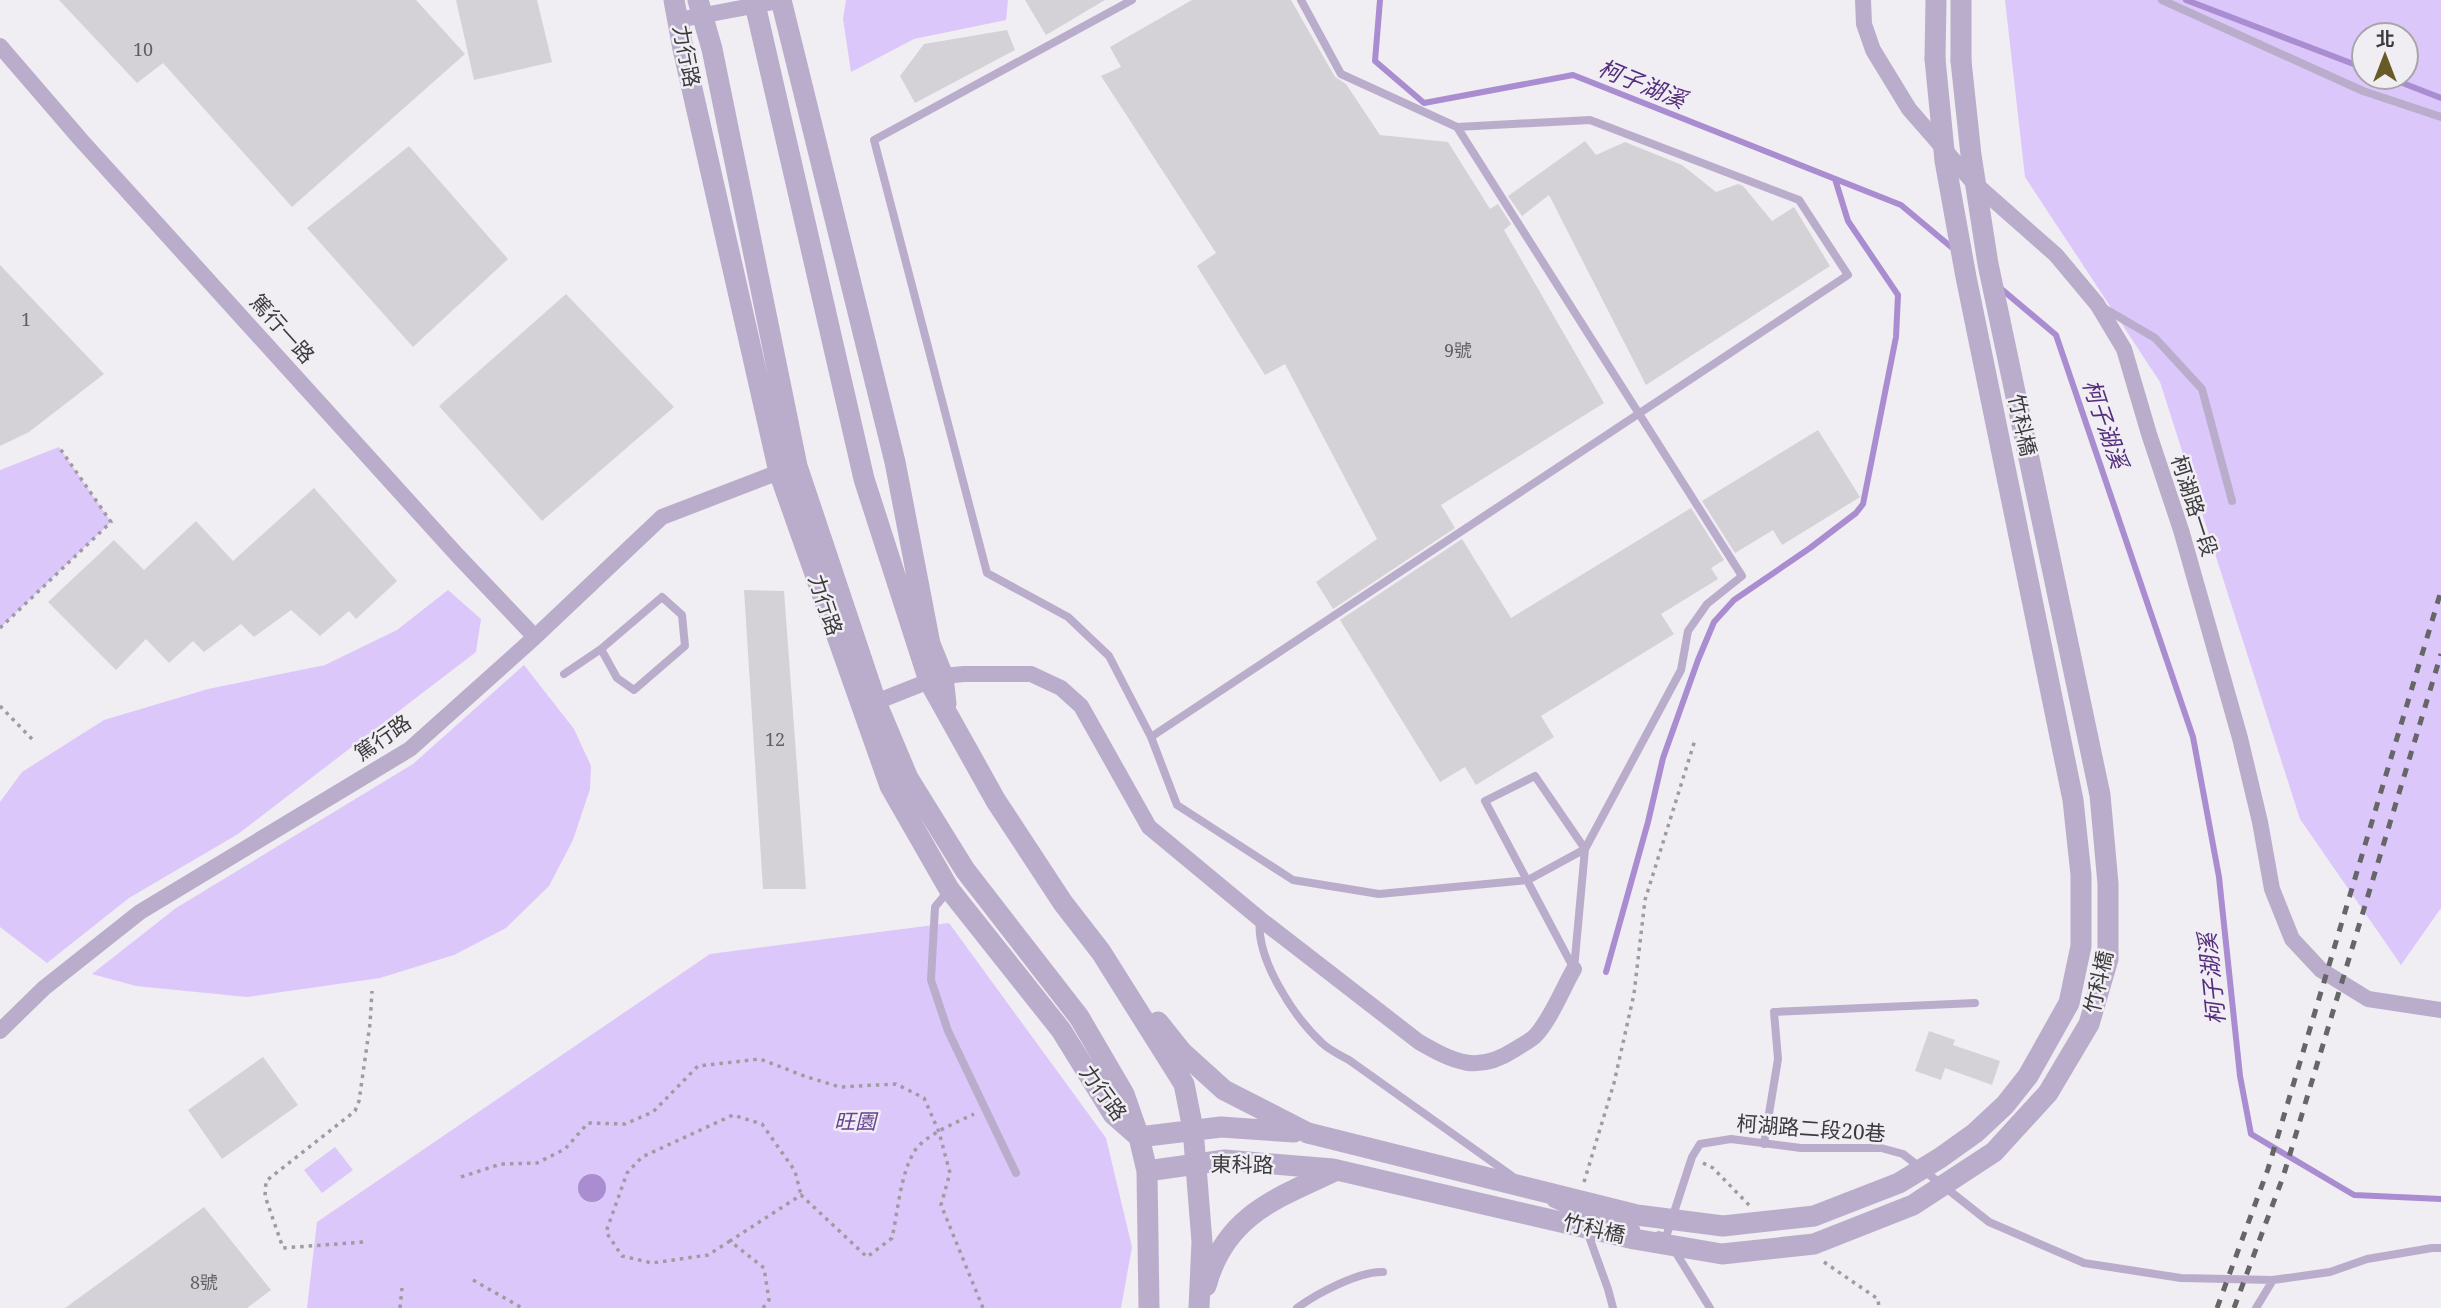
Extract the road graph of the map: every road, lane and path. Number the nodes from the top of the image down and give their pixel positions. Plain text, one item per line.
1 (782, 0) edge
2 (1132, 0) edge
3 (1301, 0) edge
4 (1863, 0) edge
5 (1936, 0) edge
6 (1961, 0) edge
7 (2162, 0) edge
8 (755, 3) edge
9 (700, 8) edge
10 (676, 10) edge
11 (0, 46) edge
12 (2441, 117) edge
13 (1457, 127) junction
14 (2097, 304) junction
15 (1639, 413) junction
16 (59, 447) dead end
17 (779, 471) junction
18 (2232, 501) dead end
19 (0, 628) edge
20 (535, 637) junction
21 (601, 649) junction
22 (564, 674) dead end
23 (936, 678) junction
24 (0, 706) edge
25 (869, 706) junction
26 (1151, 737) junction
27 (32, 739) dead end
28 (1695, 740) dead end
29 (1585, 849) junction
30 (1528, 880) junction
31 (950, 889) junction
32 (1260, 919) junction
33 (1101, 952) junction
34 (1574, 969) junction
35 (372, 991) dead end
36 (1975, 1003) dead end
37 (2441, 1010) edge
38 (0, 1031) edge
39 (985, 1108) junction
40 (1193, 1129) junction
41 (939, 1132) junction
42 (1307, 1133) junction
43 (1139, 1137) junction
44 (1764, 1144) junction
45 (1197, 1164) junction
46 (1337, 1170) junction
47 (1147, 1171) junction
48 (1016, 1172) dead end
49 (461, 1177) dead end
50 (801, 1195) junction
51 (1578, 1214) junction
52 (1666, 1237) junction
53 (730, 1241) junction
54 (363, 1242) dead end
55 (2441, 1248) edge
56 (1383, 1272) dead end
57 (473, 1280) dead end
58 (2273, 1280) junction
59 (402, 1288) dead end
60 (400, 1308) edge
61 (522, 1308) edge
62 (763, 1308) edge
63 (983, 1308) edge
64 (1149, 1308) edge
65 (1199, 1308) edge
66 (1297, 1308) edge
67 (1613, 1308) edge
68 (1710, 1308) edge
69 (2256, 1308) edge

1 - 8 street
1 - 23 street
2 - 26 lane
3 - 13 lane
4 - 14 street, 柯湖路一段
5 - 42 street, 竹科橋, bridge
6 - 46 street, 竹科橋, bridge
7 - 12 lane
8 - 9 street
8 - 23 street
9 - 10 street
9 - 25 street, 力行路
10 - 17 street, 力行路
11 - 20 street, 篤行一路
13 - 15 lane
13 - 15 lane
14 - 18 lane
14 - 37 street, 柯湖路一段
15 - 26 lane
15 - 29 lane
16 - 19 path
17 - 20 street, 篤行路
17 - 25 street, 力行路
20 - 38 street, 篤行路
21 - 21 lane
21 - 22 lane
23 - 25 street
23 - 32 street
23 - 33 street
24 - 27 path
25 - 31 street, 力行路
25 - 43 street, 力行路
26 - 30 lane
28 - 51 path
29 - 30 lane
29 - 30 lane
29 - 34 lane
30 - 34 lane
31 - 39 lane
31 - 43 street, 力行路
32 - 34 street
32 - 51 lane
33 - 40 street
33 - 42 street
35 - 54 path
36 - 44 lane
39 - 41 path
39 - 48 lane
40 - 42 street, 東科路
40 - 43 street, 東科路
40 - 45 street
41 - 49 path
41 - 50 path
41 - 63 path
43 - 47 street, 力行路
44 - 52 lane, 柯湖路二段20巷
44 - 58 lane, 柯湖路二段20巷
45 - 46 street, 東科路
45 - 47 street, 東科路
45 - 65 street
46 - 65 street
47 - 64 street, 力行路
50 - 53 path
50 - 53 path
51 - 52 lane
51 - 67 lane
52 - 68 lane
53 - 62 path
55 - 58 lane, 柯湖路二段20巷
56 - 66 lane
57 - 61 path
58 - 69 lane
59 - 60 path

